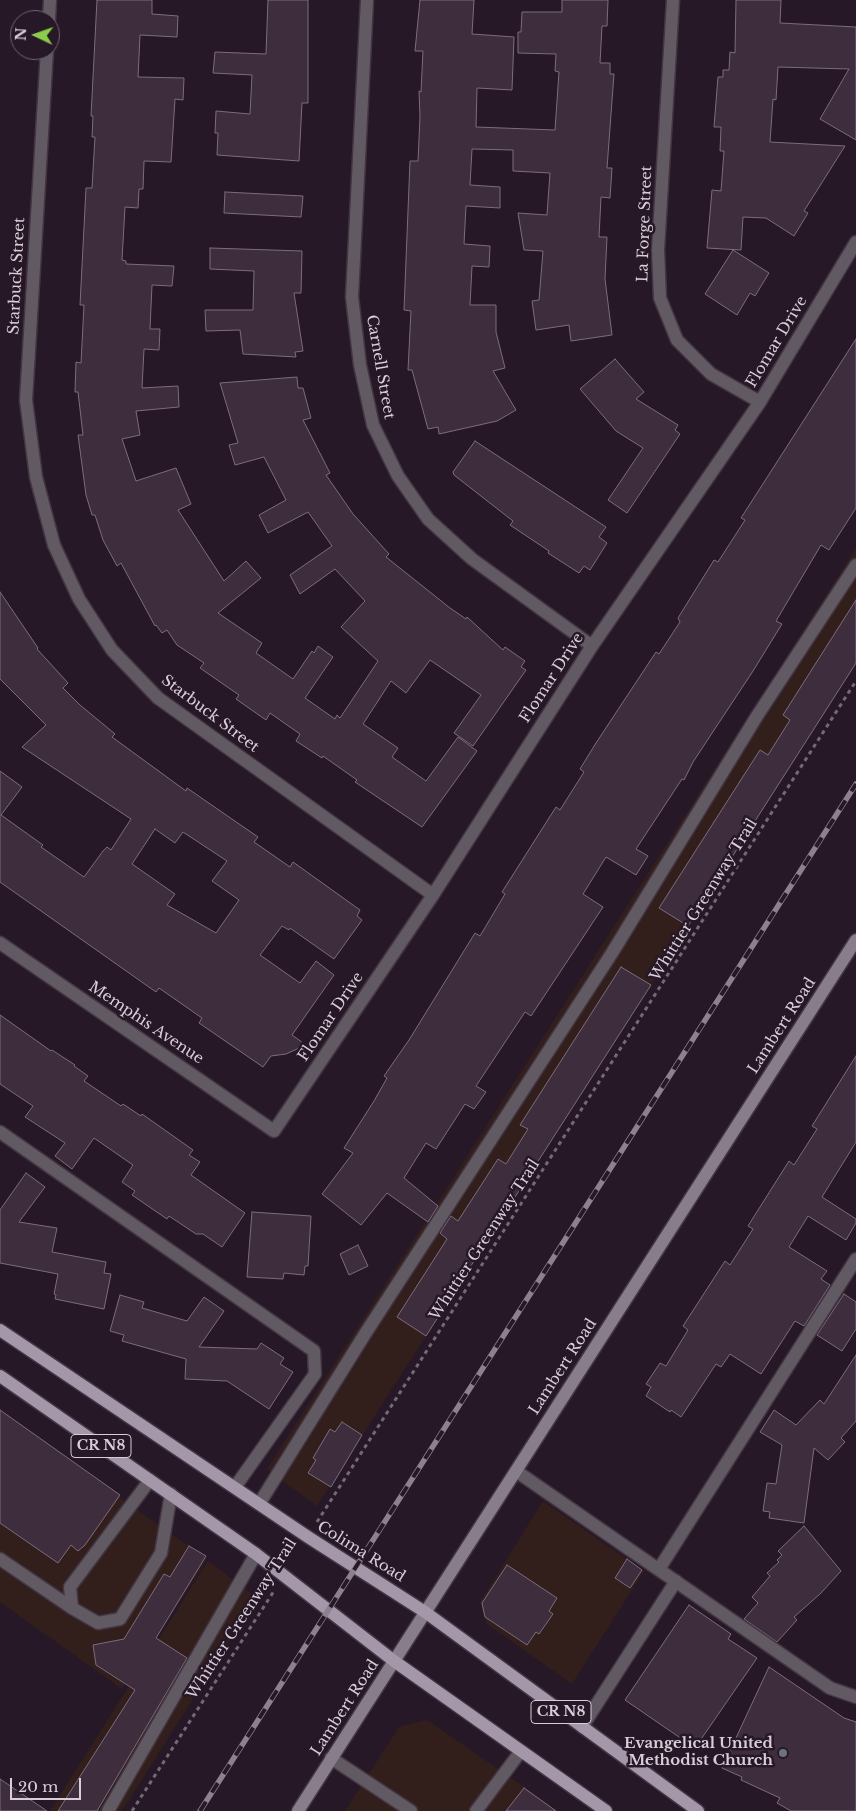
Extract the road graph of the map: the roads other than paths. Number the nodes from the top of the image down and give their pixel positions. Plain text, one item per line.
1 (367, 0) edge
2 (673, 0) edge
3 (46, 60) edge
4 (856, 242) edge
5 (760, 402) junction
6 (856, 565) edge
7 (592, 646) junction
8 (433, 895) junction
9 (856, 940) edge
10 (0, 943) edge
11 (274, 1131) joint
12 (0, 1132) edge
13 (856, 1260) edge
14 (0, 1330) edge
15 (0, 1376) edge
16 (516, 1471) junction
17 (150, 1480) junction
18 (235, 1487) junction
19 (171, 1494) junction
20 (259, 1504) junction
21 (256, 1554) junction
22 (0, 1560) edge
23 (659, 1569) junction
24 (676, 1581) junction
25 (72, 1608) junction
26 (425, 1612) junction
27 (394, 1661) junction
28 (856, 1697) edge
29 (582, 1727) junction
30 (522, 1751) junction
31 (332, 1758) junction
32 (108, 1811) edge
33 (298, 1811) edge
34 (411, 1811) edge
35 (476, 1811) edge
36 (606, 1811) edge
37 (698, 1811) edge

1 - 7 street, Carnell Street
2 - 5 street, La Forge Street
3 - 8 street, Starbuck Street
4 - 5 street, Flomar Drive
5 - 7 street, Flomar Drive
6 - 20 street
7 - 8 street, Flomar Drive
8 - 11 street, Flomar Drive
9 - 16 main road, Lambert Road
10 - 11 street, Memphis Avenue
12 - 18 street
13 - 23 street
14 - 18 main road, Colima Road / CR N8
15 - 17 main road, CR N8
16 - 23 street
16 - 26 main road, Lambert Road
17 - 19 main road, CR N8
17 - 25 street
18 - 20 main road, Colima Road / CR N8
19 - 21 main road, CR N8
19 - 25 street
20 - 26 main road, Colima Road / CR N8
21 - 27 main road, CR N8
21 - 32 street
22 - 25 street
23 - 24 street
24 - 28 street
24 - 29 street
26 - 27 main road, Lambert Road
26 - 29 main road, Colima Road / CR N8
27 - 30 main road, CR N8
27 - 31 main road, Lambert Road
29 - 37 main road, Colima Road / CR N8
30 - 35 street
30 - 36 main road, CR N8
31 - 33 main road, Lambert Road
31 - 34 street

